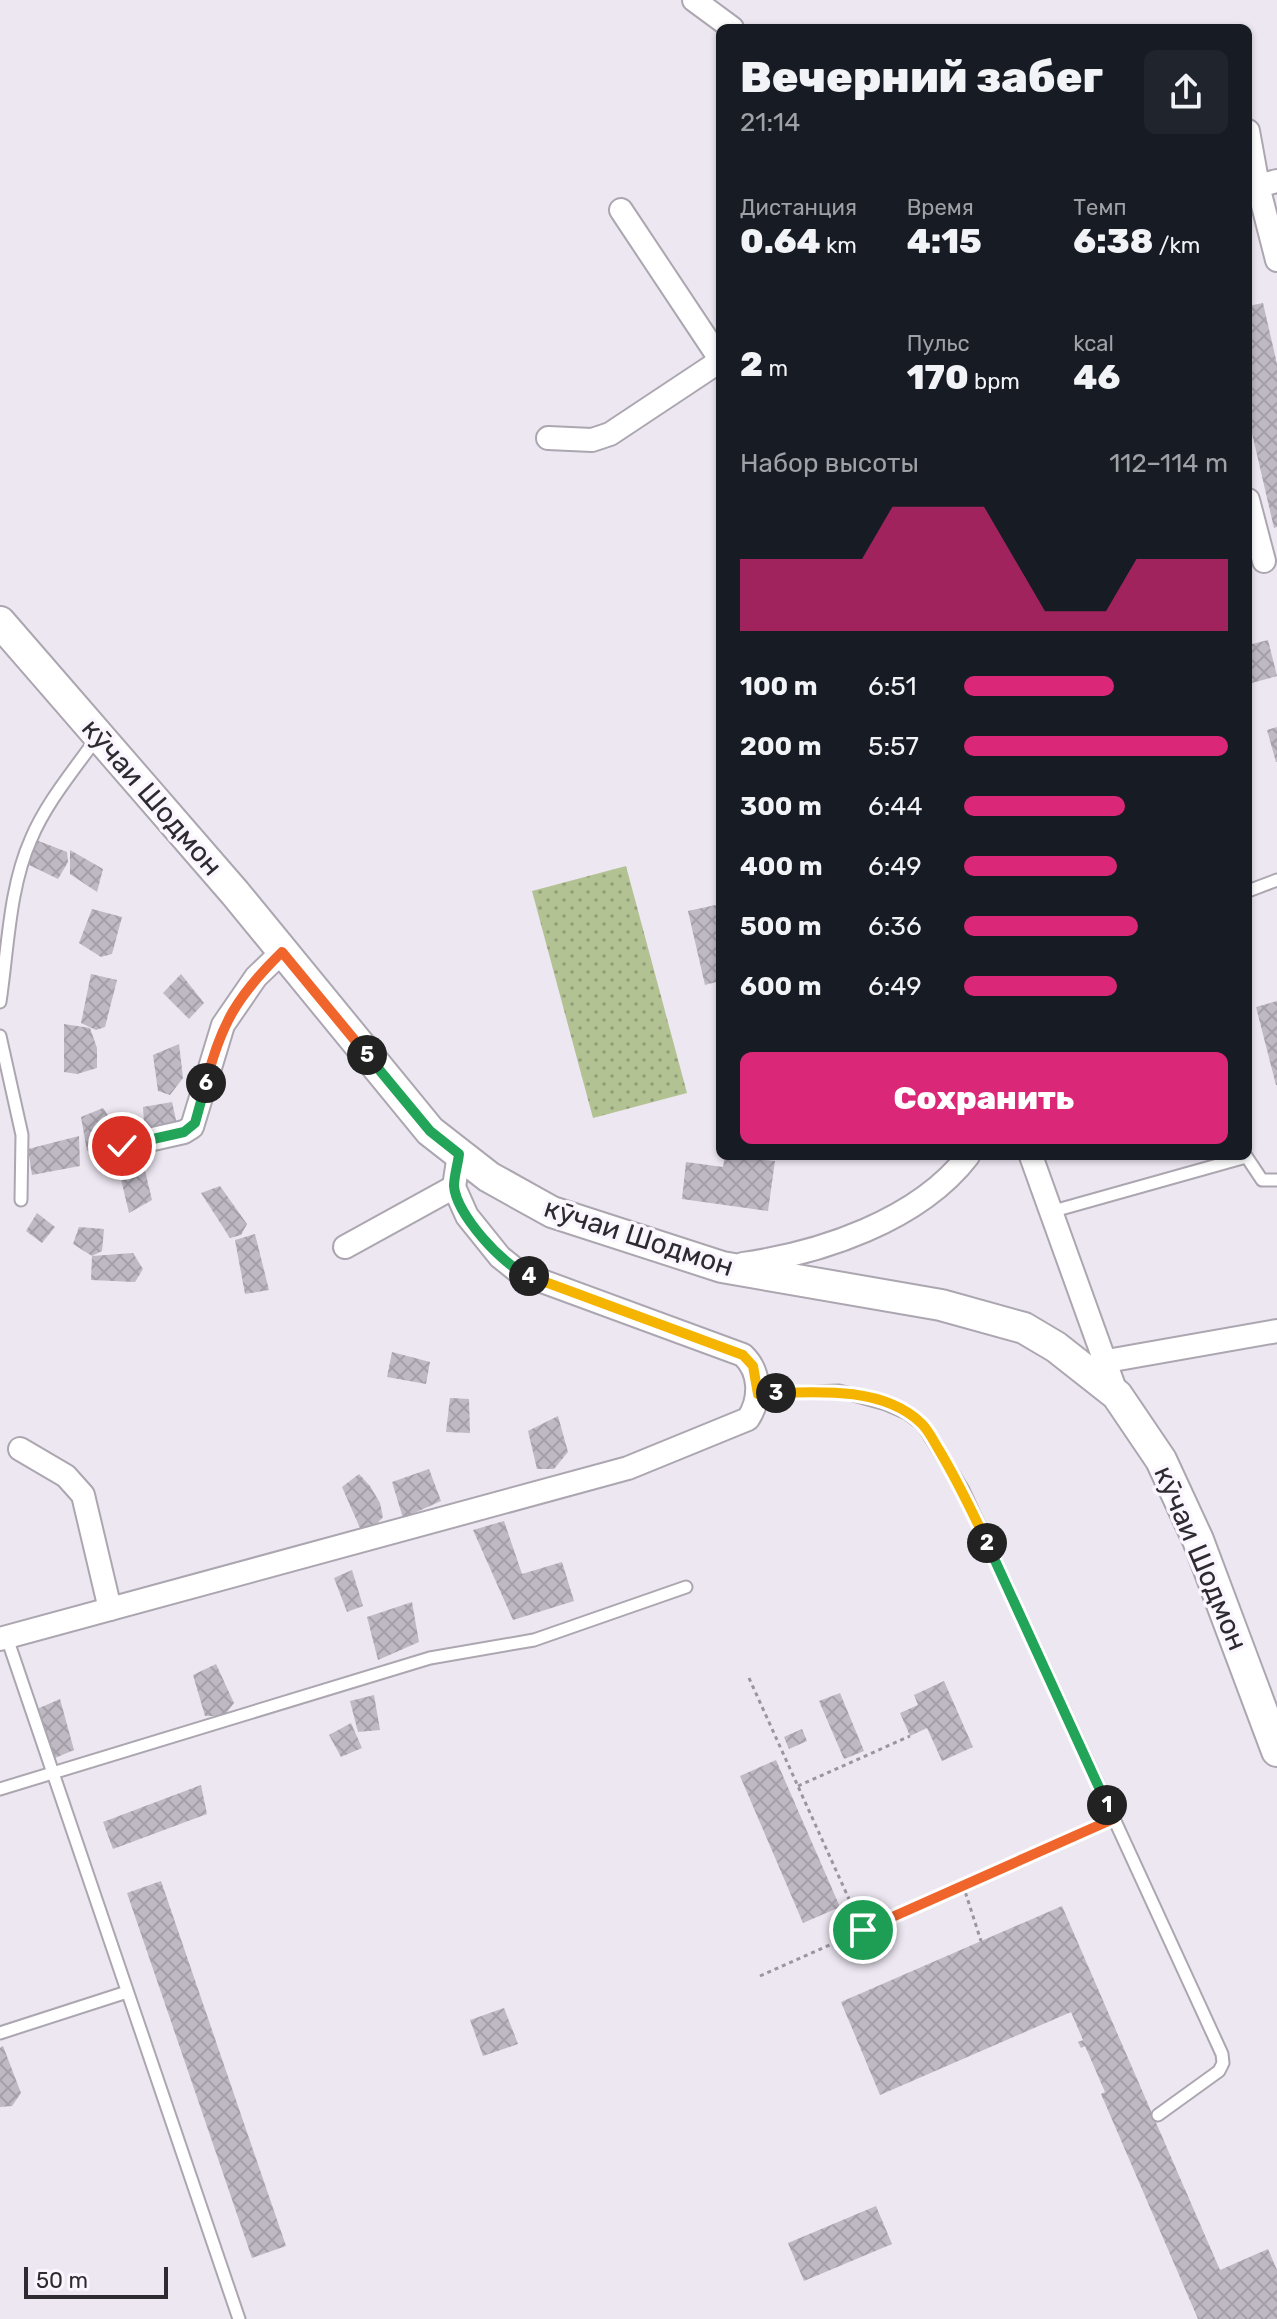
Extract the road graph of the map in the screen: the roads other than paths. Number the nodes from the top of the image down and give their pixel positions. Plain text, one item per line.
1 (694, 0) edge
2 (727, 24) edge
3 (1252, 142) edge
4 (1268, 184) edge
5 (621, 210) dead end
6 (1277, 260) edge
7 (716, 354) edge
8 (716, 363) edge
9 (548, 438) dead end
10 (1252, 517) edge
11 (1263, 562) edge
12 (0, 622) edge
13 (99, 735) junction
14 (1277, 880) edge
15 (1252, 889) edge
16 (282, 952) junction
17 (0, 1002) edge
18 (0, 1036) edge
19 (122, 1146) dead end
20 (459, 1154) junction
21 (964, 1160) edge
22 (1032, 1160) edge
23 (1232, 1160) edge
24 (1249, 1160) edge
25 (1277, 1180) edge
26 (454, 1187) junction
27 (21, 1200) dead end
28 (1049, 1212) junction
29 (345, 1247) dead end
30 (722, 1267) junction
31 (1277, 1331) edge
32 (1107, 1361) junction
33 (758, 1394) junction
34 (1117, 1395) junction
35 (20, 1449) dead end
36 (686, 1587) dead end
37 (110, 1609) junction
38 (3, 1638) edge
39 (1277, 1751) edge
40 (52, 1772) junction
41 (0, 1789) edge
42 (127, 1992) junction
43 (0, 2033) edge
44 (1158, 2115) dead end
45 (239, 2319) edge

1 - 2 street
3 - 4 street
4 - 6 street
5 - 7 street
8 - 9 street
10 - 11 street
12 - 13 main road, кӯчаи Шодмон
13 - 16 main road, кӯчаи Шодмон
13 - 17 lane
14 - 15 lane
16 - 19 street
16 - 20 main road, кӯчаи Шодмон
18 - 27 lane
20 - 26 street
20 - 30 main road, кӯчаи Шодмон
21 - 30 street
22 - 28 street
23 - 28 lane
24 - 25 lane
26 - 29 street
26 - 33 street
28 - 32 street
30 - 34 main road, кӯчаи Шодмон
31 - 32 street
32 - 34 street
33 - 37 street
33 - 44 lane
34 - 39 main road, кӯчаи Шодмон
35 - 37 street
36 - 40 lane
37 - 38 street
38 - 40 lane
40 - 41 lane
40 - 42 lane
42 - 43 lane
42 - 45 lane

